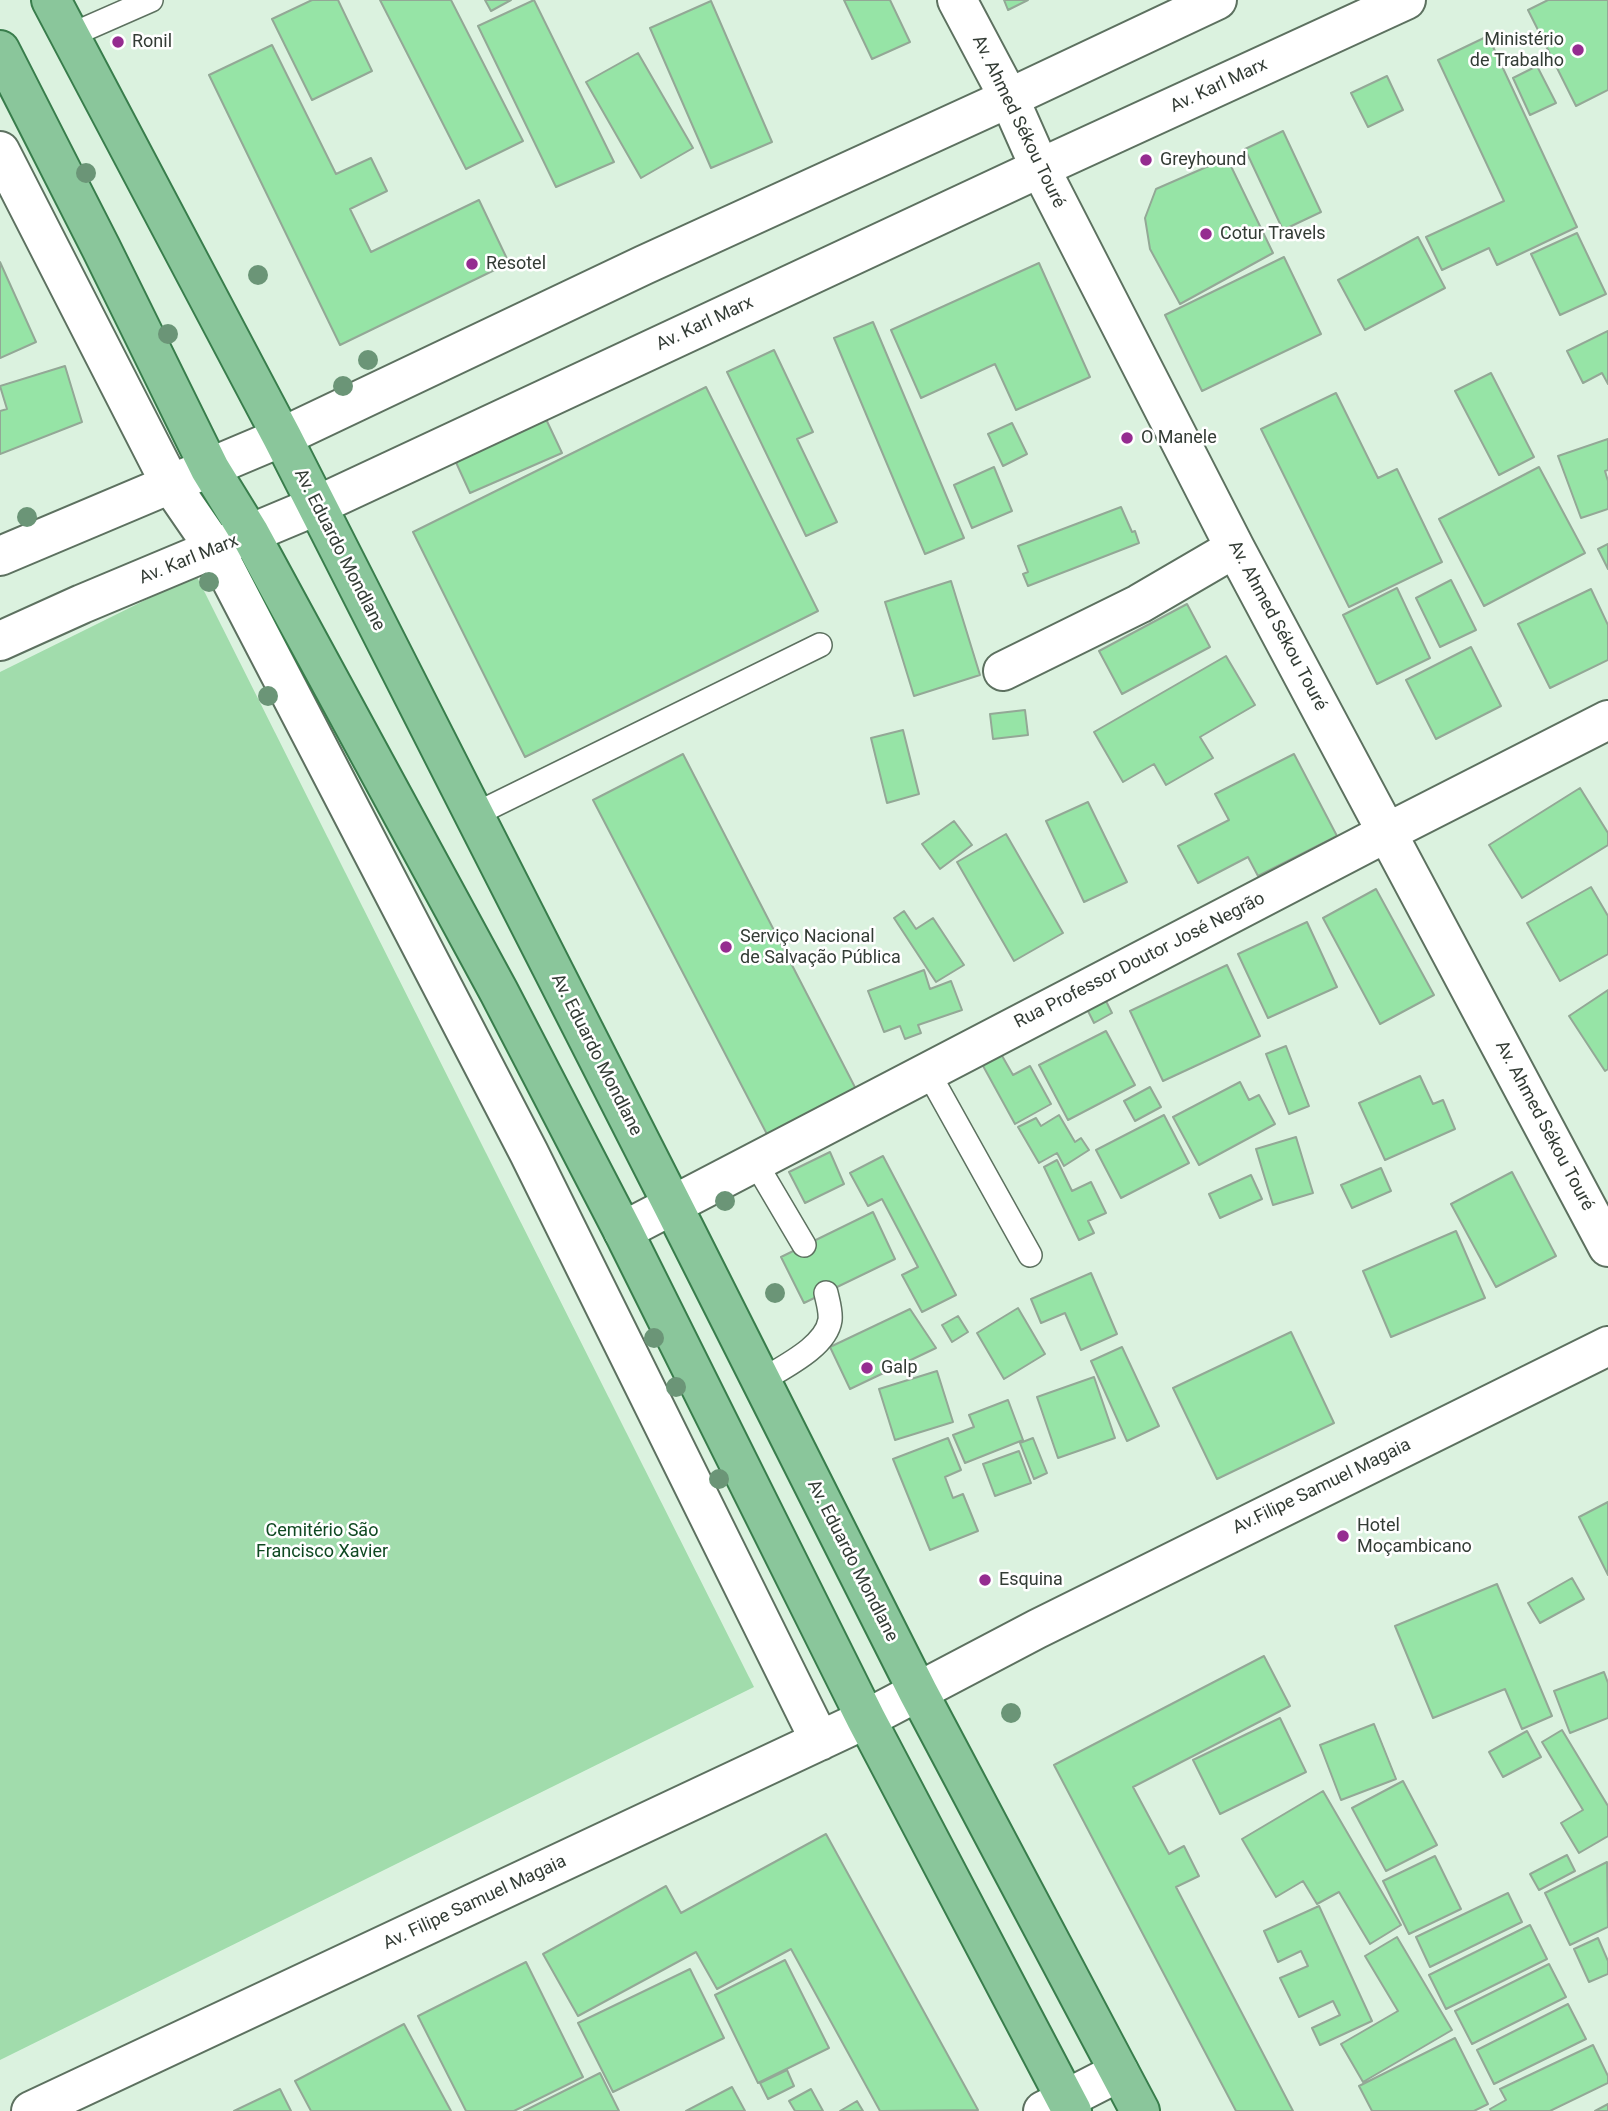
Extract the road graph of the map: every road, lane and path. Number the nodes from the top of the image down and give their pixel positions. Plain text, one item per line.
1 (51, 0) edge
2 (151, 0) edge
3 (957, 0) edge
4 (1217, 0) edge
5 (1406, 0) edge
6 (69, 36) junction
7 (0, 50) edge
8 (1009, 98) junction
9 (0, 151) edge
10 (1040, 168) junction
11 (282, 438) junction
12 (210, 469) junction
13 (171, 485) junction
14 (316, 506) junction
15 (250, 534) junction
16 (1235, 548) junction
17 (215, 549) junction
18 (0, 556) edge
19 (0, 641) edge
20 (820, 645) dead end
21 (1003, 671) dead end
22 (1608, 720) edge
23 (474, 815) junction
24 (1388, 832) junction
25 (928, 1072) junction
26 (755, 1162) junction
27 (672, 1204) junction
28 (622, 1231) junction
29 (804, 1245) dead end
30 (1608, 1247) edge
31 (1030, 1255) dead end
32 (826, 1293) dead end
33 (1608, 1346) edge
34 (761, 1381) junction
35 (918, 1692) junction
36 (866, 1720) junction
37 (820, 1741) junction
38 (1119, 2072) junction
39 (1060, 2107) edge
40 (31, 2111) edge
41 (1140, 2111) edge

1 - 6 main road, Av. Eduardo Mondlane
2 - 6 lane
3 - 8 street, Av. Ahmed Sékou Touré
4 - 8 street
5 - 10 street, Av. Karl Marx
6 - 11 main road, Av. Eduardo Mondlane
7 - 12 main road
8 - 10 street, Av. Ahmed Sékou Touré
8 - 11 street
9 - 13 street
10 - 14 street, Av. Karl Marx
10 - 16 street, Av. Ahmed Sékou Touré
11 - 12 street
11 - 14 main road, Av. Eduardo Mondlane
12 - 13 street
12 - 15 main road
13 - 17 street
13 - 18 street
14 - 15 street, Av. Karl Marx
14 - 23 main road, Av. Eduardo Mondlane
15 - 17 street, Av. Karl Marx
15 - 28 main road
16 - 21 street
16 - 24 street, Av. Ahmed Sékou Touré
17 - 19 street, Av. Karl Marx
17 - 37 street
20 - 23 lane
22 - 24 street, Rua Professor Doutor José Negrão
23 - 27 main road, Av. Eduardo Mondlane
24 - 25 street, Rua Professor Doutor José Negrão
24 - 30 street, Av. Ahmed Sékou Touré
25 - 26 street, Rua Professor Doutor José Negrão
25 - 31 lane
26 - 27 street, Rua Professor Doutor José Negrão
26 - 29 lane
27 - 28 street, Rua Professor Doutor José Negrão
27 - 34 main road, Av. Eduardo Mondlane
28 - 36 main road
32 - 34 lane
33 - 35 street, Av.Filipe Samuel Magaia
34 - 35 main road, Av. Eduardo Mondlane
35 - 36 street, Av. Filipe Samuel Magaia
35 - 38 main road, Av. Eduardo Mondlane
36 - 37 street, Av. Filipe Samuel Magaia
36 - 39 main road
37 - 40 street, Av. Filipe Samuel Magaia
38 - 39 street
38 - 41 main road, Av. Eduardo Mondlane

